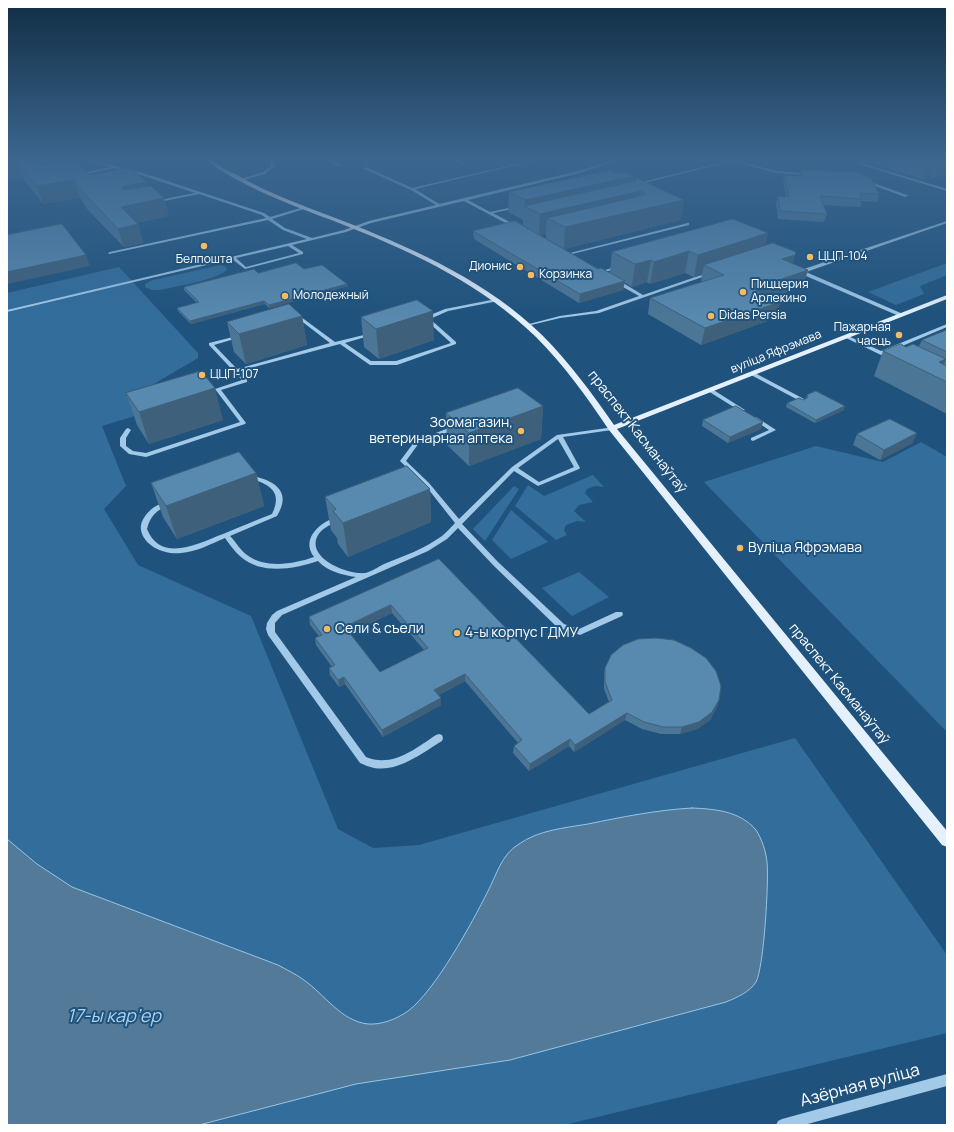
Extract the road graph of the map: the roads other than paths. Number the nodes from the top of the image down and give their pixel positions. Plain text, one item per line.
1 (258, 213) edge
2 (286, 213) edge
3 (316, 213) edge
4 (408, 213) edge
5 (490, 213) edge
6 (268, 218) junction
7 (947, 222) edge
8 (688, 224) dead end
9 (519, 226) edge
10 (355, 227) junction
11 (312, 239) junction
12 (290, 244) junction
13 (562, 251) edge
14 (110, 253) dead end
15 (568, 254) junction
16 (233, 258) junction
17 (574, 258) edge
18 (621, 266) edge
19 (593, 268) edge
20 (794, 269) edge
21 (600, 272) junction
22 (716, 272) edge
23 (801, 272) junction
24 (606, 276) edge
25 (612, 279) edge
26 (642, 296) junction
27 (947, 296) edge
28 (496, 300) junction
29 (7, 312) edge
30 (901, 315) junction
31 (427, 318) junction
32 (419, 320) edge
33 (286, 322) edge
34 (527, 325) junction
35 (947, 325) edge
36 (373, 333) edge
37 (248, 334) edge
38 (846, 337) junction
39 (341, 342) junction
40 (334, 344) junction
41 (881, 353) junction
42 (888, 356) dead end
43 (235, 371) junction
44 (753, 374) junction
45 (710, 390) junction
46 (802, 400) edge
47 (461, 426) edge
48 (612, 428) junction
49 (128, 430) edge
50 (559, 436) junction
51 (753, 439) dead end
52 (514, 468) junction
53 (243, 477) edge
54 (427, 484) junction
55 (420, 487) edge
56 (176, 500) edge
57 (347, 515) edge
58 (460, 523) junction
59 (226, 535) junction
60 (318, 558) junction
61 (365, 575) junction
62 (619, 614) dead end
63 (439, 738) dead end
64 (947, 840) edge
65 (947, 1080) edge
66 (782, 1125) edge

1 - 6 street
2 - 6 street
3 - 10 main road, праспект Касманаўтаў
4 - 10 street
5 - 9 street
6 - 11 street
6 - 14 street
7 - 23 street
8 - 15 street
10 - 11 street
10 - 28 main road, праспект Касманаўтаў
11 - 12 street
12 - 16 street
12 - 16 street
13 - 15 street
15 - 17 street
16 - 29 street
18 - 21 street
19 - 21 street
20 - 23 street
21 - 24 street
22 - 26 street
23 - 30 street
25 - 26 street
26 - 34 street
27 - 30 main road, вуліца Яфрэмава
28 - 31 street
28 - 34 main road, праспект Касманаўтаў
30 - 38 main road, вуліца Яфрэмава
31 - 32 street
31 - 39 street
33 - 40 street
34 - 48 main road, праспект Касманаўтаў
35 - 41 street
36 - 39 street
37 - 43 street
38 - 41 street
38 - 44 main road, вуліца Яфрэмава
39 - 40 street
40 - 43 street
41 - 42 street
43 - 49 street
44 - 45 main road, вуліца Яфрэмава
44 - 46 street
45 - 48 main road, вуліца Яфрэмава
45 - 51 street
47 - 54 street
48 - 50 street
48 - 64 main road, праспект Касманаўтаў
50 - 52 street
50 - 52 street
52 - 58 street
53 - 59 street
54 - 55 street
54 - 58 street
56 - 59 street
57 - 60 street
58 - 61 street
58 - 62 street
59 - 60 street
60 - 61 street
61 - 63 street
65 - 66 street, Азёрная вуліца

